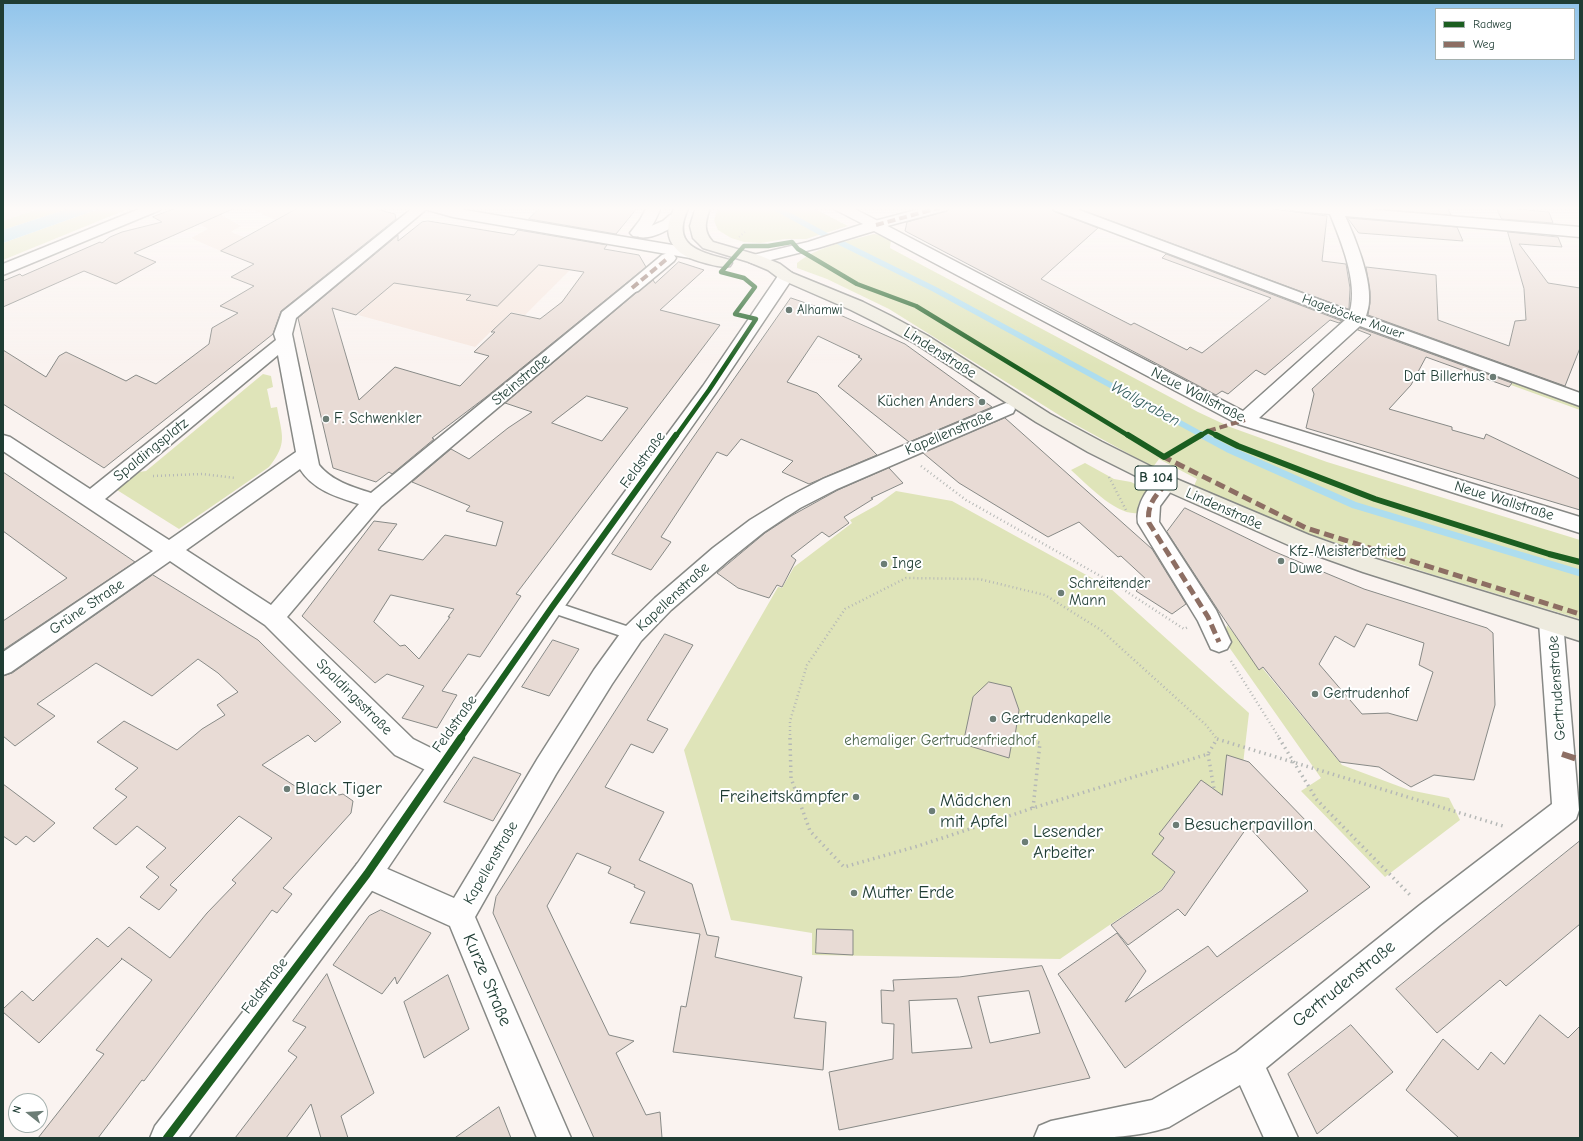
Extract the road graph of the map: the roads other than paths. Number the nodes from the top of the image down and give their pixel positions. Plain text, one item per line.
1 (26, 260) edge
2 (356, 260) edge
3 (668, 260) edge
4 (725, 260) edge
5 (759, 260) edge
6 (941, 260) edge
7 (1202, 260) edge
8 (1353, 260) edge
9 (3, 270) edge
10 (786, 276) junction
11 (1357, 319) junction
12 (284, 338) junction
13 (1580, 400) edge
14 (1006, 409) dead end
15 (1245, 420) junction
16 (3, 442) edge
17 (307, 454) junction
18 (1167, 483) junction
19 (91, 499) junction
20 (374, 501) junction
21 (1580, 525) edge
22 (170, 550) junction
23 (552, 606) junction
24 (273, 618) junction
25 (1551, 622) junction
26 (1580, 631) edge
27 (633, 634) junction
28 (1219, 642) road end
29 (3, 665) edge
30 (1571, 757) edge
31 (442, 766) junction
32 (367, 874) junction
33 (460, 916) junction
34 (1247, 1063) junction
35 (168, 1138) edge
36 (554, 1138) edge
37 (1051, 1138) edge
38 (1281, 1138) edge

1 - 9 street
2 - 12 street
3 - 20 street, Steinstraße
4 - 10 main road, B 104
5 - 10 main road, B 104
6 - 15 street, Neue Wallstraße
7 - 11 street, Hageböcker Mauer
8 - 11 street
10 - 18 main road, Lindenstraße / B 104
10 - 23 street, Feldstraße
11 - 13 street, Hageböcker Mauer
11 - 15 street
12 - 17 street
12 - 19 street, Spaldingsplatz
14 - 27 street, Kapellenstraße
15 - 21 street, Neue Wallstraße
16 - 19 street
17 - 20 street
17 - 22 street
18 - 25 main road, Lindenstraße / B 104
18 - 28 street
19 - 22 street
20 - 24 street
22 - 24 street
22 - 29 street, Grüne Straße
23 - 27 lane
23 - 31 street, Feldstraße
24 - 31 street, Spaldingsstraße
25 - 26 main road, Lindenstraße / B 104
25 - 30 street, Gertrudenstraße
27 - 33 street, Kapellenstraße
30 - 34 street, Gertrudenstraße
31 - 32 street, Feldstraße
32 - 33 street, Kurze Straße
32 - 35 street, Feldstraße
33 - 36 street, Kurze Straße
34 - 37 street, Gertrudenstraße
34 - 38 street

